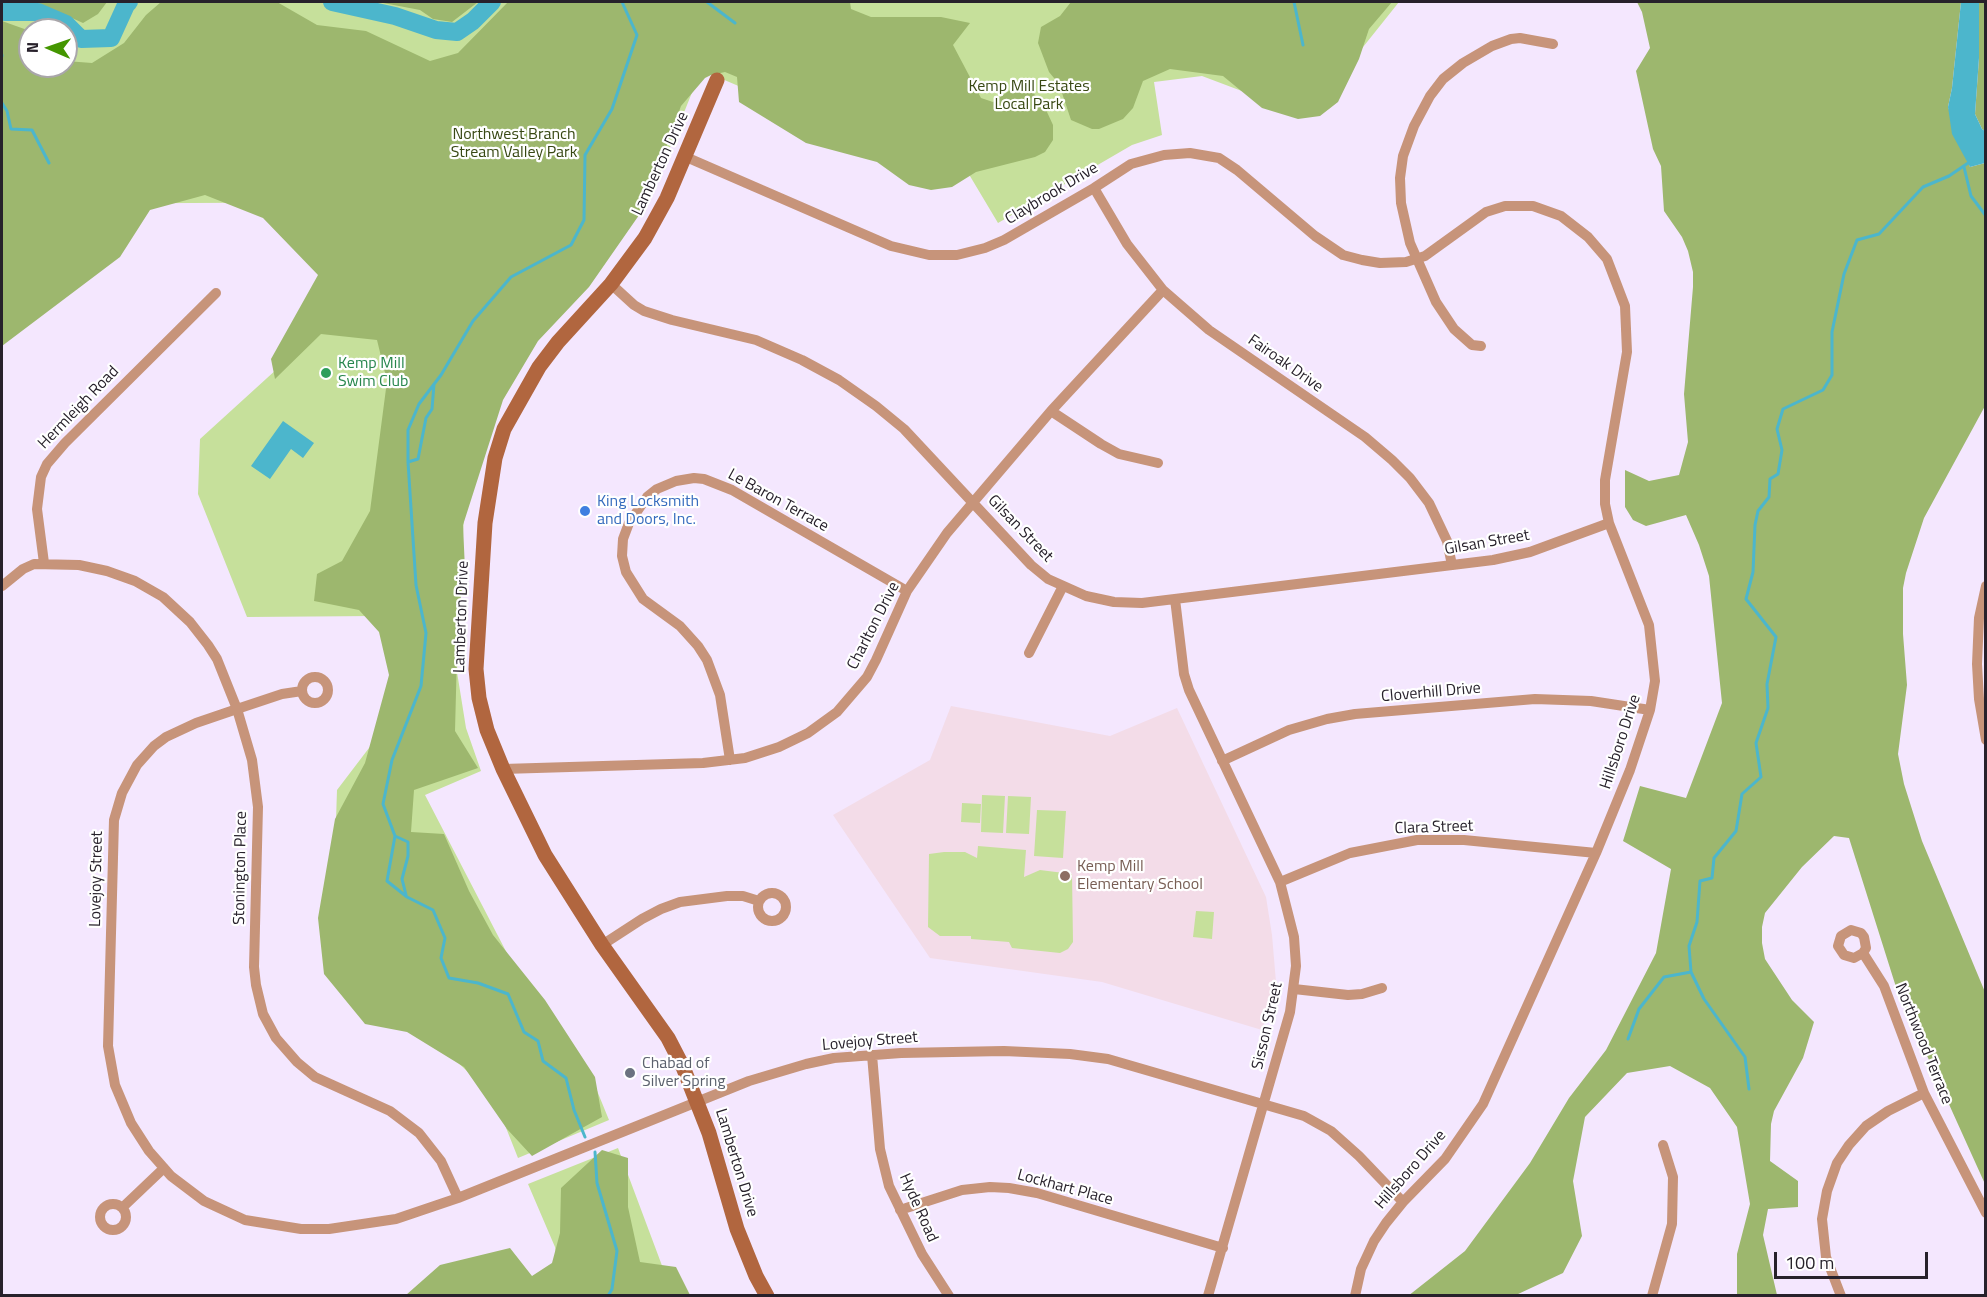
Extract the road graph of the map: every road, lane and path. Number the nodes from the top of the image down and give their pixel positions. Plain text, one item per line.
1 (1553, 44) dead end
2 (717, 80) dead end
3 (686, 157) junction
4 (1094, 188) junction
5 (1416, 258) junction
6 (611, 284) junction
7 (1163, 290) junction
8 (216, 293) dead end
9 (1481, 346) dead end
10 (1051, 411) junction
11 (1158, 463) dead end
12 (972, 502) junction
13 (1609, 523) junction
14 (44, 564) junction
15 (1452, 565) junction
16 (2, 586) edge
17 (1063, 586) junction
18 (1986, 586) edge
19 (907, 591) junction
20 (1175, 599) junction
21 (1029, 653) dead end
22 (302, 691) dead end
23 (237, 709) junction
24 (1650, 710) junction
25 (1986, 740) edge
26 (730, 760) junction
27 (1222, 761) junction
28 (503, 769) junction
29 (1596, 852) junction
30 (1280, 882) junction
31 (759, 902) dead end
32 (602, 945) junction
33 (1863, 953) dead end
34 (1382, 988) dead end
35 (1294, 989) junction
36 (872, 1055) junction
37 (1924, 1093) junction
38 (698, 1102) junction
39 (1265, 1103) junction
40 (1663, 1145) dead end
41 (164, 1168) junction
42 (458, 1198) junction
43 (1403, 1202) junction
44 (123, 1207) dead end
45 (900, 1210) junction
46 (1986, 1213) edge
47 (1222, 1248) junction
48 (766, 1296) edge
49 (949, 1296) edge
50 (1208, 1296) edge
51 (1355, 1296) edge
52 (1652, 1296) edge
53 (1841, 1296) edge

1 - 5 street
2 - 3 street, Lamberton Drive
3 - 4 street, Claybrook Drive
3 - 6 street, Lamberton Drive
4 - 5 street, Claybrook Drive
4 - 7 street, Fairoak Drive
5 - 9 street
5 - 13 street, Hillsboro Drive
6 - 12 street, Gilsan Street
6 - 28 street, Lamberton Drive
7 - 10 street, Charlton Drive
7 - 15 street, Fairoak Drive
8 - 14 street, Hermleigh Road
10 - 11 street
10 - 12 street, Charlton Drive
12 - 17 street, Gilsan Street
12 - 19 street, Charlton Drive
13 - 15 street, Gilsan Street
13 - 24 street, Hillsboro Drive
14 - 16 street
14 - 23 street, Stonington Place
15 - 20 street, Gilsan Street
17 - 20 street, Gilsan Street
17 - 21 street
18 - 25 street
19 - 26 street, Charlton Drive
19 - 26 street, Le Baron Terrace
20 - 27 street, Sisson Street
22 - 23 street, Lovejoy Street
23 - 41 street, Lovejoy Street
23 - 42 street, Stonington Place
24 - 27 street, Cloverhill Drive
24 - 29 street, Hillsboro Drive
26 - 28 street, Charlton Drive
27 - 30 street, Sisson Street
28 - 32 street, Lamberton Drive
29 - 30 street, Clara Street
29 - 43 street, Hillsboro Drive
30 - 35 street, Sisson Street
31 - 32 street
32 - 38 street, Lamberton Drive
33 - 37 street, Northwood Terrace
34 - 35 street
35 - 39 street, Sisson Street
36 - 38 street, Lovejoy Street
36 - 39 street, Lovejoy Street
36 - 45 street, Hyde Road
37 - 46 street, Northwood Terrace
37 - 53 street
38 - 42 street, Lovejoy Street
38 - 48 street, Lamberton Drive
39 - 43 street, Lovejoy Street
39 - 47 street, Sisson Street
40 - 52 street
41 - 42 street, Lovejoy Street
41 - 44 street
43 - 51 street, Hillsboro Drive
45 - 47 street, Lockhart Place
45 - 49 street, Hyde Road
47 - 50 street, Sisson Street

